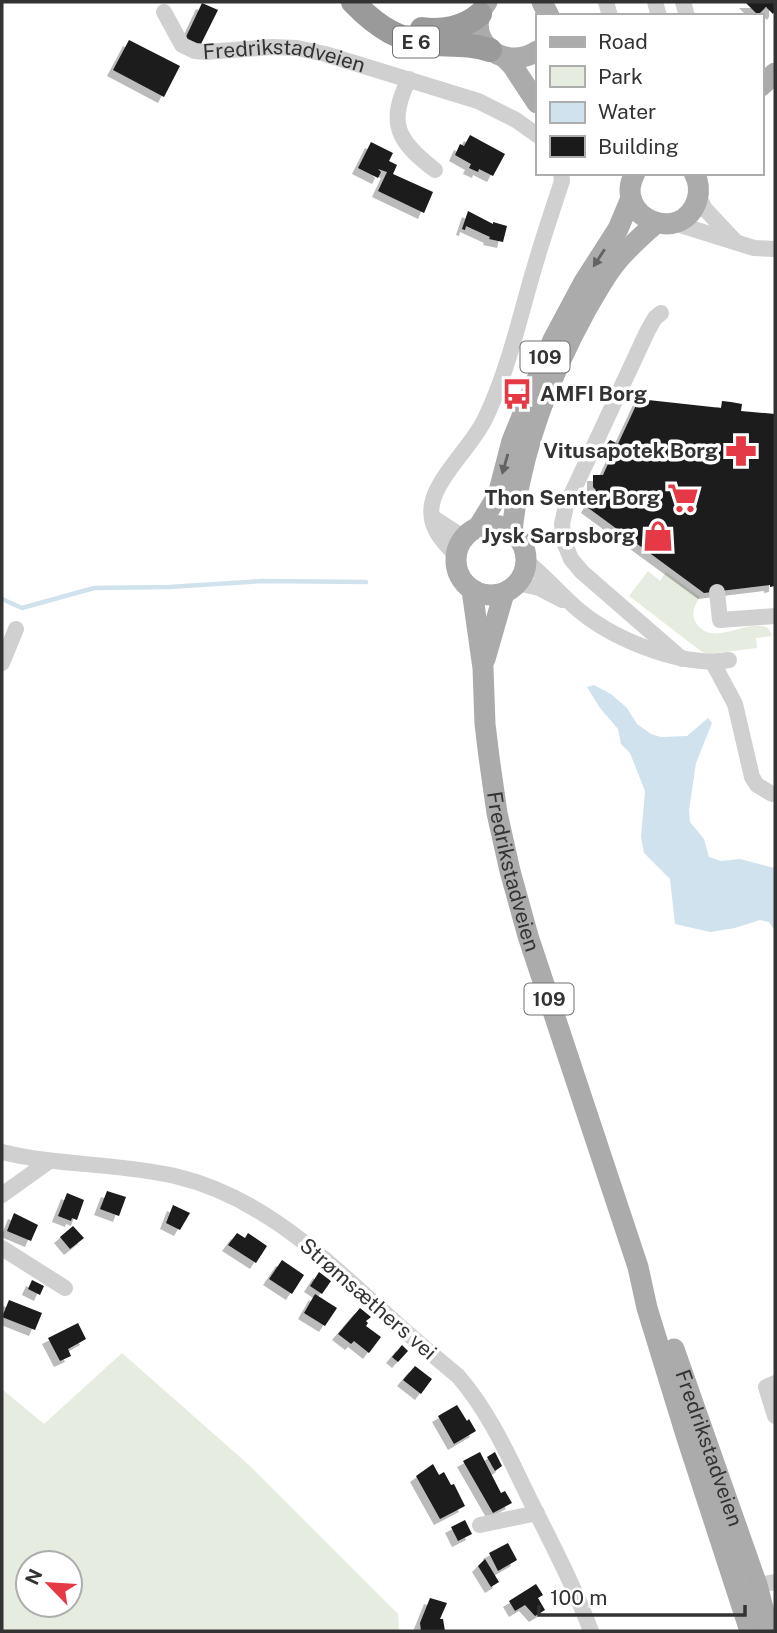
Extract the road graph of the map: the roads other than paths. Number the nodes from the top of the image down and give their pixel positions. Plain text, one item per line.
1 (354, 2) edge
2 (376, 2) edge
3 (484, 8) edge
4 (164, 12) dead end
5 (536, 52) edge
6 (497, 54) junction
7 (409, 79) junction
8 (536, 101) edge
9 (536, 134) edge
10 (435, 170) dead end
11 (561, 175) edge
12 (697, 180) edge
13 (629, 183) edge
14 (665, 223) junction
15 (735, 240) junction
16 (775, 249) edge
17 (662, 313) dead end
18 (513, 532) junction
19 (466, 539) junction
20 (526, 561) junction
21 (510, 588) junction
22 (472, 590) junction
23 (717, 592) dead end
24 (574, 606) junction
25 (622, 608) junction
26 (775, 616) edge
27 (16, 629) dead end
28 (608, 629) junction
29 (682, 659) junction
30 (2, 663) edge
31 (483, 668) junction
32 (772, 794) dead end
33 (2, 1152) edge
34 (48, 1161) junction
35 (2, 1195) edge
36 (2, 1248) edge
37 (65, 1289) dead end
38 (775, 1383) edge
39 (775, 1416) edge
40 (537, 1513) junction
41 (480, 1525) dead end
42 (756, 1586) edge
43 (591, 1631) edge
44 (750, 1631) edge
45 (769, 1631) edge

1 - 6 highway, E 6
2 - 3 highway, E 6
3 - 6 main road
4 - 7 street, Fredrikstadveien
5 - 6 main road
6 - 8 main road
7 - 9 street, Fredrikstadveien
7 - 10 street
11 - 19 street
12 - 14 main road, 109
12 - 15 street
13 - 14 main road, 109
13 -> 19 main road, 109
14 - 15 street
14 - 18 main road, 109
15 - 16 street
17 - 25 street
18 - 19 main road
18 - 20 main road
19 - 22 main road, 109
20 - 21 main road, 109
20 - 24 street
21 - 22 main road
21 - 24 street
21 - 31 main road, Fredrikstadveien / 109
22 - 31 main road, Fredrikstadveien / 109
23 - 26 street
24 - 28 street
25 - 28 street
25 - 29 street
27 - 30 street
28 - 29 street
29 - 32 street
31 - 42 main road, Fredrikstadveien / 109
33 - 34 street, Strømsæthers vei
34 - 35 street
34 - 40 street, Strømsæthers vei
36 - 37 street
38 - 39 street
40 - 41 street
40 - 43 street, Strømsæthers vei
42 - 44 main road, Fredrikstadveien / 109
42 - 45 main road, Fredrikstadveien / 109

